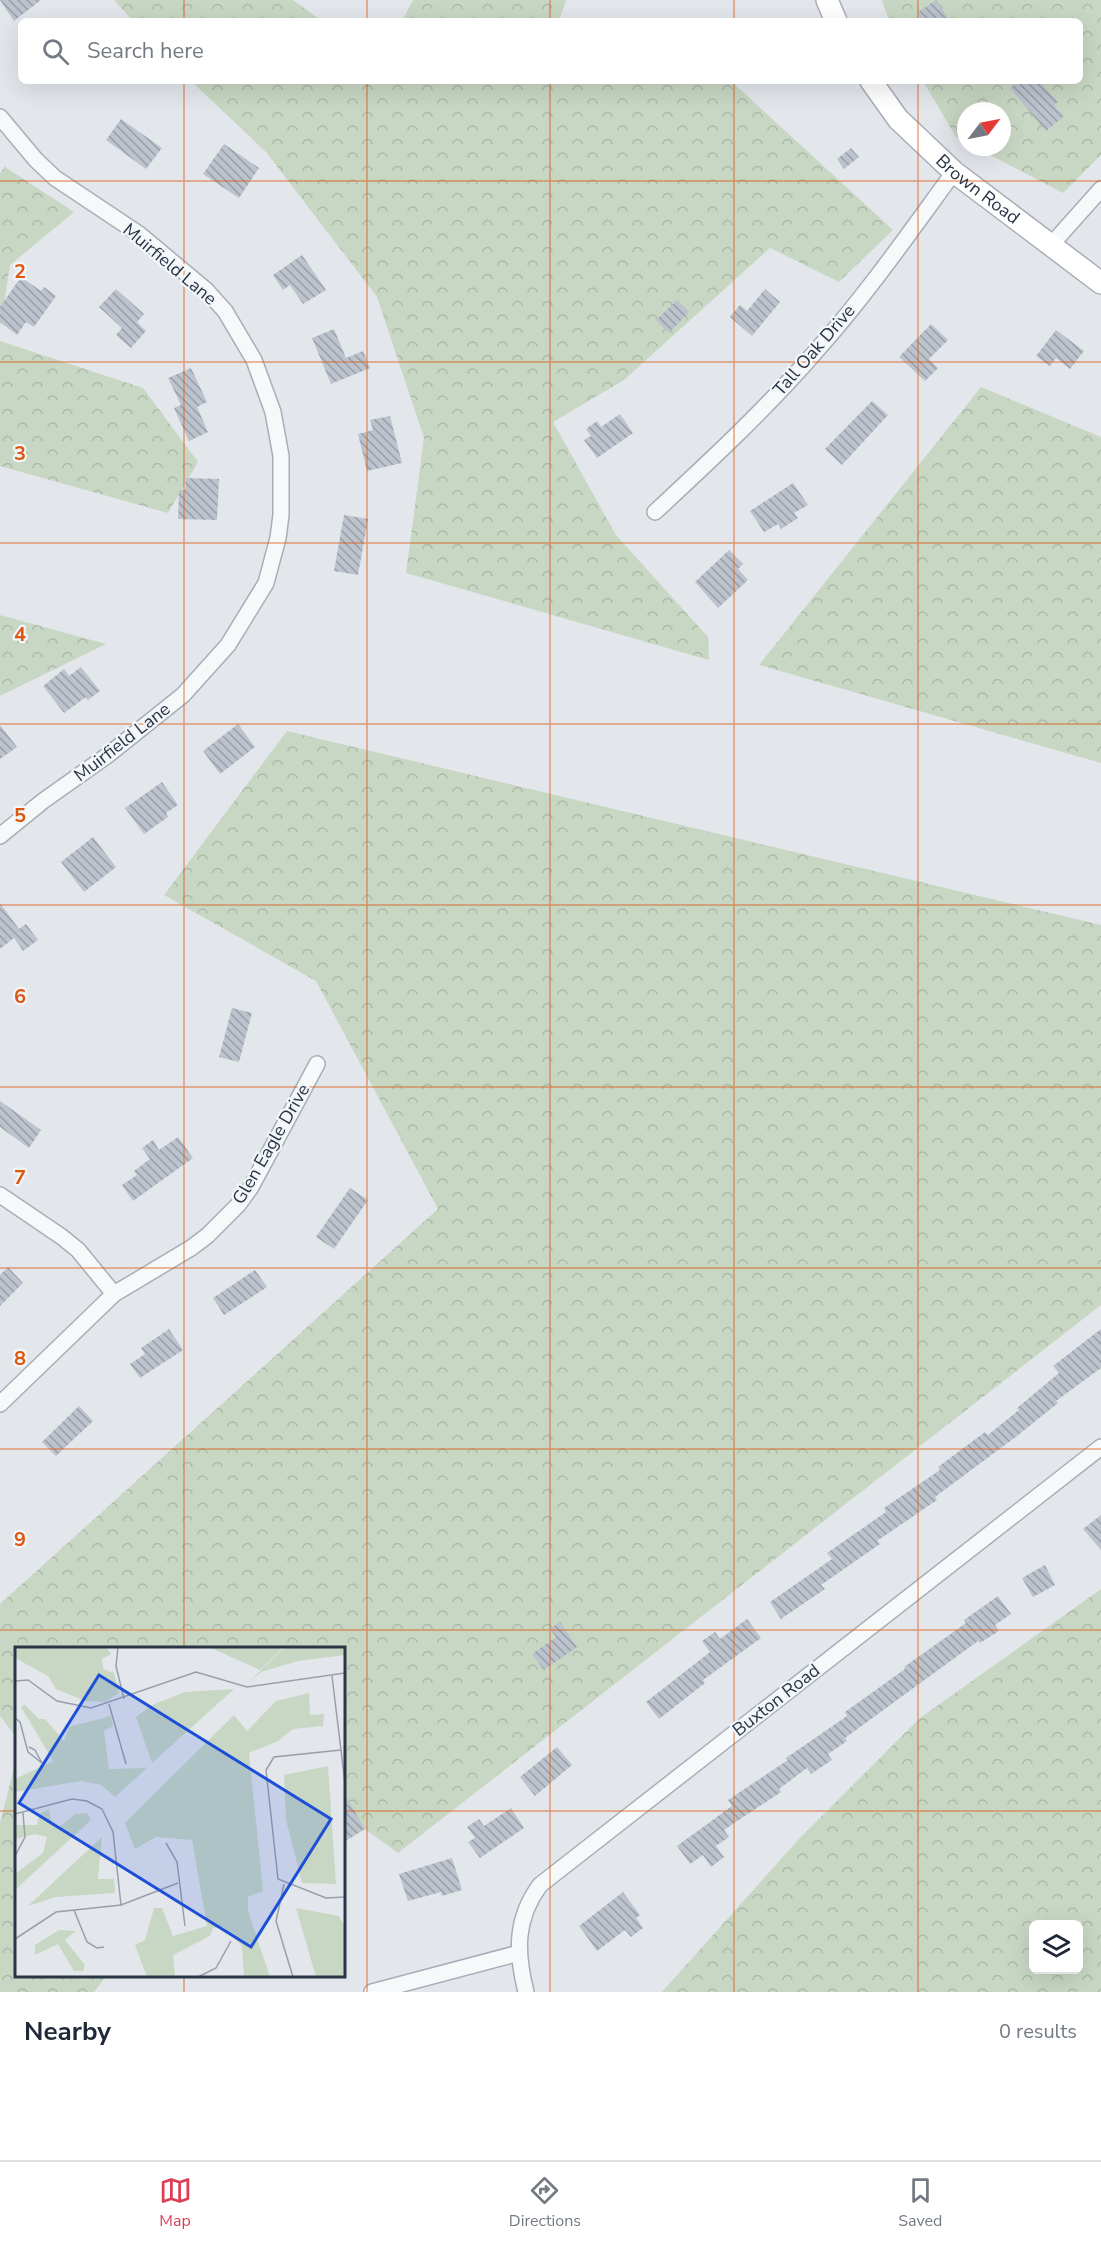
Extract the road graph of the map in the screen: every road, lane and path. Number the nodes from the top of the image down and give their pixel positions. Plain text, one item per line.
1 (827, 0) edge
2 (835, 18) edge
3 (873, 84) edge
4 (0, 117) edge
5 (954, 172) junction
6 (1101, 189) edge
7 (1051, 245) junction
8 (1101, 283) edge
9 (655, 512) dead end
10 (0, 836) edge
11 (317, 1064) dead end
12 (0, 1195) edge
13 (114, 1294) junction
14 (0, 1404) edge
15 (1101, 1447) edge
16 (519, 1953) junction
17 (372, 1992) edge
18 (526, 1992) edge

1 - 2 street
3 - 5 street, Brown Road
4 - 10 street, Muirfield Lane
5 - 7 street, Brown Road
5 - 9 street, Tall Oak Drive
6 - 7 street
7 - 8 street, Brown Road
11 - 13 street, Glen Eagle Drive
12 - 13 street
13 - 14 street, Glen Eagle Drive
15 - 16 street, Buxton Road
16 - 17 street
16 - 18 street, Buxton Road

